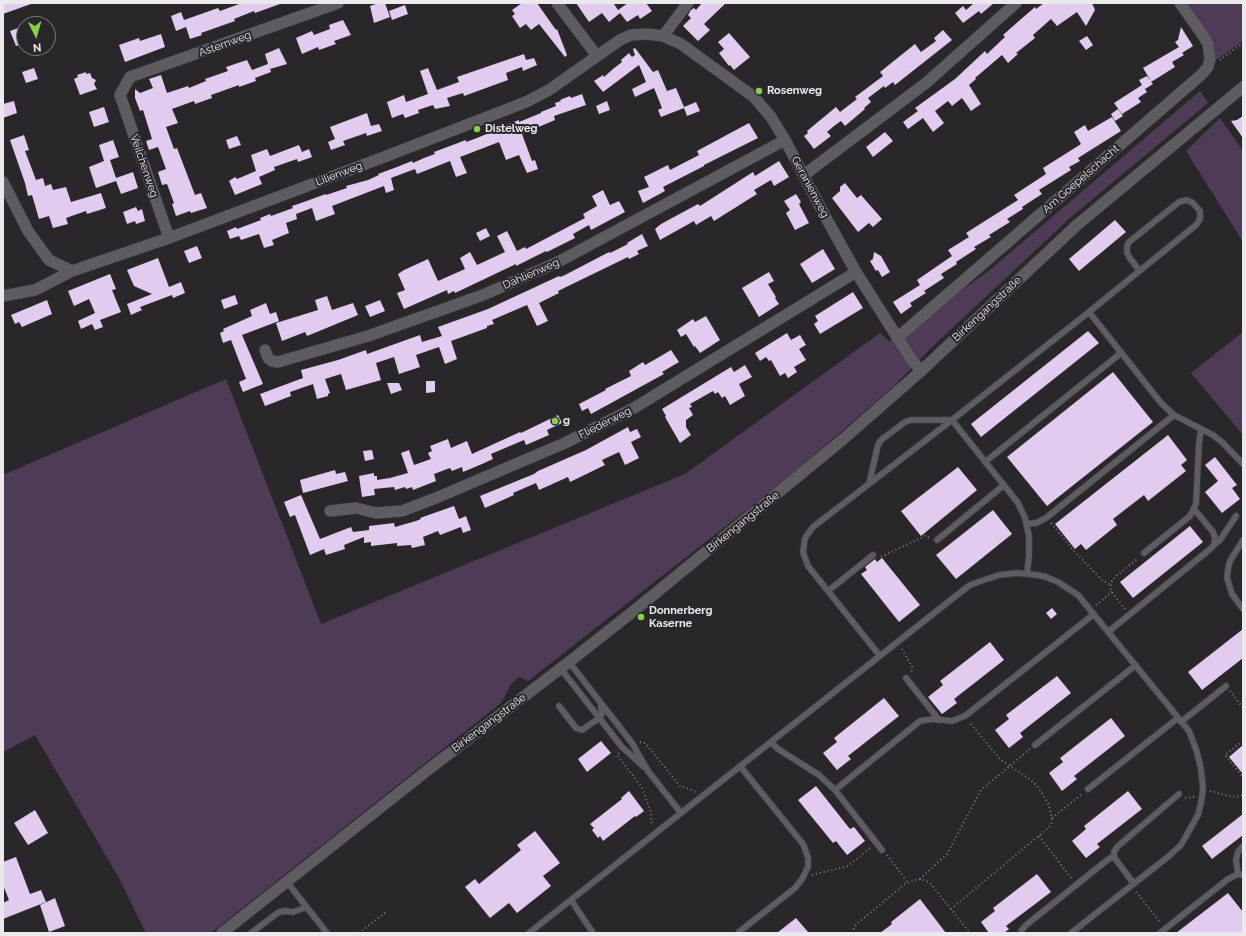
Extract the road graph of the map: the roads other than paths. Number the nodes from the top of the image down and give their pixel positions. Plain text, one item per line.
1 (338, 3) edge
2 (558, 3) edge
3 (688, 3) edge
4 (1016, 3) edge
5 (1180, 3) edge
6 (663, 36) junction
7 (597, 56) junction
8 (1243, 86) edge
9 (120, 94) joint
10 (785, 140) junction
11 (804, 175) junction
12 (3, 182) edge
13 (169, 238) junction
14 (1140, 270) junction
15 (72, 271) junction
16 (856, 272) junction
17 (3, 296) edge
18 (1089, 312) junction
19 (897, 338) junction
20 (265, 350) dead end
21 (1121, 353) junction
22 (921, 371) junction
23 (1174, 415) junction
24 (952, 420) junction
25 (1201, 429) junction
26 (985, 462) junction
27 (1243, 464) edge
28 (869, 484) junction
29 (1004, 485) junction
30 (1194, 509) junction
31 (330, 511) dead end
32 (1236, 516) dead end
33 (1027, 524) junction
34 (937, 540) road end
35 (1243, 540) edge
36 (1214, 545) junction
37 (1144, 553) road end
38 (873, 555) road end
39 (1027, 573) junction
40 (828, 591) junction
41 (1243, 609) edge
42 (1092, 612) junction
43 (1108, 632) junction
44 (880, 656) junction
45 (565, 666) junction
46 (1136, 666) junction
47 (908, 680) road end
48 (1226, 686) road end
49 (600, 703) junction
50 (560, 706) dead end
51 (599, 718) junction
52 (938, 720) junction
53 (1180, 720) junction
54 (771, 742) junction
55 (1035, 745) road end
56 (740, 766) junction
57 (648, 771) junction
58 (1088, 789) road end
59 (835, 790) junction
60 (1179, 794) dead end
61 (681, 813) junction
62 (1243, 846) edge
63 (882, 850) road end
64 (1114, 858) junction
65 (1241, 875) edge
66 (287, 882) junction
67 (1132, 885) junction
68 (571, 900) junction
69 (307, 907) junction
70 (739, 932) dead end
71 (222, 933) edge
72 (252, 933) edge
73 (327, 933) edge
74 (529, 933) edge
75 (593, 933) edge
76 (1021, 933) edge
77 (1071, 933) edge
78 (1160, 933) edge

1 - 9 street, Asternweg
2 - 7 street
3 - 6 street
4 - 11 street
5 - 19 street, Am Goepelschacht
6 - 7 street, Lilienweg
6 - 10 street, Geranienweg
7 - 13 street, Lilienweg
8 - 22 street, Birkengangstraße
9 - 13 street, Veilchenweg
10 - 11 street, Geranienweg
10 - 20 street, Dahlienweg
11 - 16 street, Geranienweg
12 - 15 street
13 - 15 street, Lilienweg
14 - 14 lane
14 - 18 lane
15 - 17 street, Lilienweg
16 - 19 street, Geranienweg
16 - 31 street, Fliederweg
18 - 21 lane
18 - 24 lane
19 - 22 street, Geranienweg
21 - 23 lane
21 - 26 lane
22 - 45 street, Birkengangstraße
23 - 25 lane
23 - 33 lane
24 - 26 lane
24 - 28 lane
24 - 28 lane
25 - 27 lane
25 - 30 lane
26 - 29 lane
28 - 40 lane
29 - 33 lane
29 - 34 lane
30 - 36 lane
30 - 37 lane
32 - 36 lane
33 - 39 lane
35 - 41 lane
36 - 43 lane
38 - 40 lane
39 - 42 lane
39 - 44 lane
40 - 44 lane
42 - 43 lane
42 - 52 lane
43 - 46 lane
44 - 54 lane
45 - 49 lane
45 - 51 lane
45 - 66 street, Birkengangstraße
46 - 53 lane
46 - 55 lane
47 - 52 lane
48 - 53 lane
49 - 51 lane
49 - 57 lane
50 - 51 lane
51 - 57 lane
52 - 59 lane
53 - 58 lane
53 - 67 lane
54 - 56 lane
54 - 59 lane
56 - 61 lane
56 - 70 lane
57 - 61 lane
59 - 63 lane
60 - 64 lane
61 - 68 lane
62 - 65 lane
64 - 67 lane
64 - 76 lane
65 - 78 lane
66 - 69 lane
66 - 71 street, Birkengangstraße
67 - 77 lane
68 - 74 lane
68 - 75 lane
69 - 72 lane
69 - 73 lane

